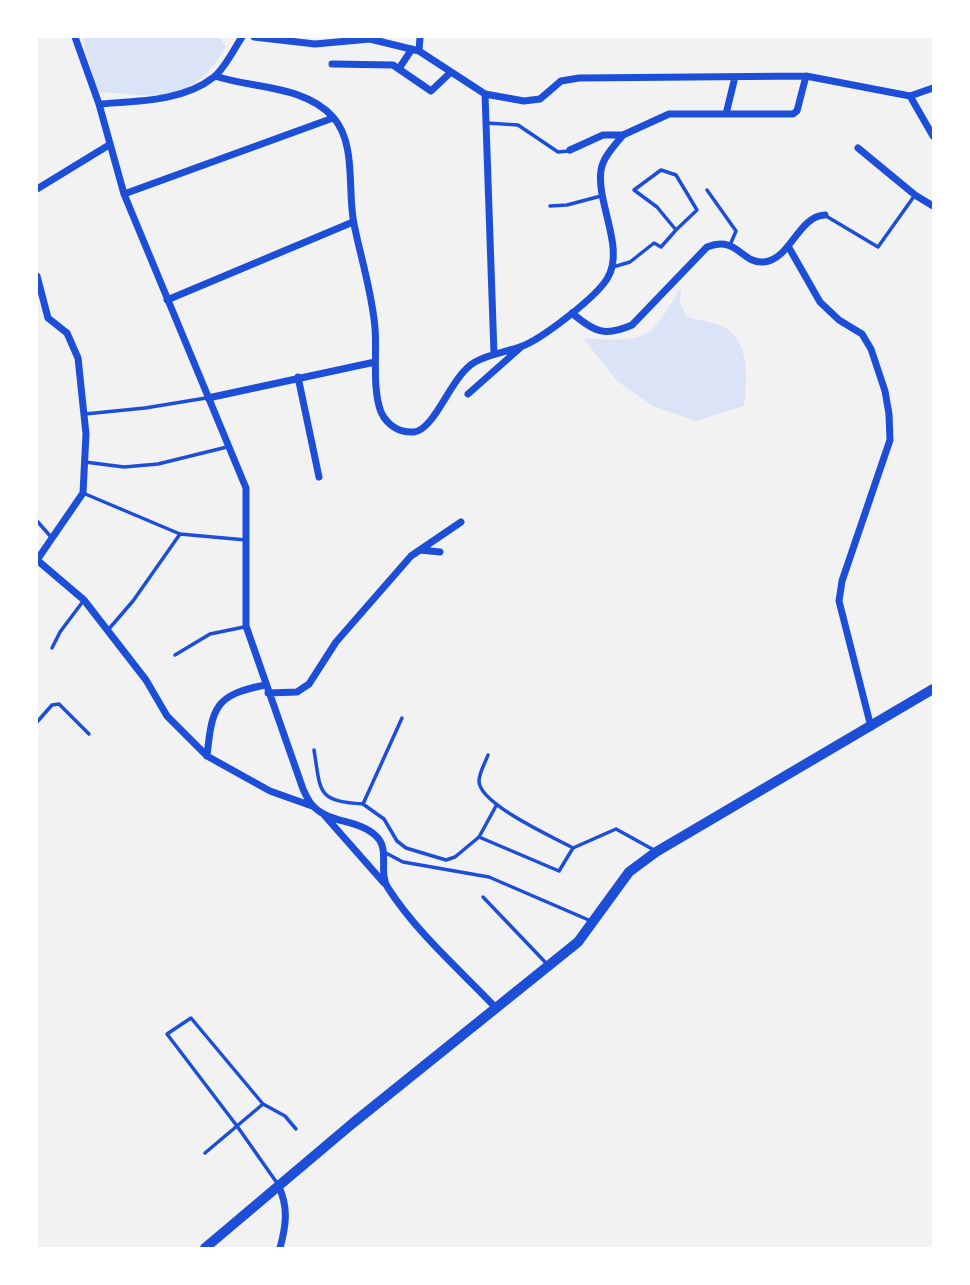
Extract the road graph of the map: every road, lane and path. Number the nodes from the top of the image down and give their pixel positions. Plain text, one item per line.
1 (75, 37) edge
2 (242, 37) edge
3 (254, 37) edge
4 (420, 37) edge
5 (279, 38) edge
6 (416, 50) junction
7 (332, 64) dead end
8 (400, 67) junction
9 (451, 72) junction
10 (215, 76) junction
11 (806, 76) junction
12 (735, 77) junction
13 (933, 88) edge
14 (485, 94) junction
15 (910, 96) junction
16 (99, 104) junction
17 (726, 114) junction
18 (334, 118) junction
19 (485, 122) junction
20 (623, 135) junction
21 (933, 136) edge
22 (109, 145) junction
23 (858, 148) dead end
24 (570, 150) joint
25 (37, 189) edge
26 (707, 190) dead end
27 (124, 194) junction
28 (603, 195) junction
29 (915, 195) junction
30 (550, 206) dead end
31 (933, 206) edge
32 (825, 215) joint
33 (353, 222) junction
34 (676, 230) junction
35 (730, 246) junction
36 (788, 246) junction
37 (610, 267) junction
38 (37, 276) edge
39 (39, 297) edge
40 (167, 300) junction
41 (572, 313) junction
42 (523, 345) junction
43 (494, 354) junction
44 (375, 362) junction
45 (298, 377) junction
46 (468, 394) dead end
47 (208, 398) junction
48 (85, 414) junction
49 (228, 447) junction
50 (85, 462) junction
51 (319, 477) dead end
52 (83, 493) junction
53 (37, 521) edge
54 (461, 522) dead end
55 (180, 534) junction
56 (53, 539) junction
57 (246, 540) junction
58 (419, 550) junction
59 (440, 552) dead end
60 (37, 560) edge
61 (84, 600) junction
62 (246, 626) junction
63 (108, 630) junction
64 (52, 648) dead end
65 (175, 655) dead end
66 (267, 689) junction
67 (933, 689) edge
68 (402, 718) dead end
69 (37, 722) edge
70 (871, 727) junction
71 (89, 734) dead end
72 (314, 750) dead end
73 (488, 755) dead end
74 (207, 756) junction
75 (363, 804) junction
76 (496, 806) junction
77 (313, 807) junction
78 (325, 815) junction
79 (479, 837) junction
80 (573, 848) junction
81 (383, 852) junction
82 (656, 852) junction
83 (385, 884) junction
84 (483, 897) dead end
85 (593, 921) junction
86 (548, 966) junction
87 (496, 1008) junction
88 (262, 1104) junction
89 (237, 1126) junction
90 (296, 1129) dead end
91 (205, 1153) dead end
92 (278, 1185) junction
93 (205, 1248) edge
94 (280, 1248) edge

1 - 16 street
2 - 10 street
3 - 5 street
4 - 6 street
5 - 6 street
6 - 8 street
6 - 9 street
7 - 8 street
8 - 9 street
9 - 14 street
10 - 16 street
10 - 18 street
11 - 12 street
11 - 15 street
11 - 17 street
12 - 14 street
12 - 17 street
13 - 15 street
14 - 19 street
15 - 21 street
16 - 22 street
17 - 20 street
18 - 27 street
18 - 33 street
19 - 24 lane
19 - 43 street
20 - 24 street
20 - 28 street
22 - 25 street
22 - 27 street
23 - 29 street
26 - 35 lane
27 - 40 street
28 - 30 lane
28 - 37 street
29 - 31 street
29 - 32 lane
32 - 36 street
33 - 40 street
33 - 44 street
34 - 34 lane
34 - 37 lane
35 - 36 street
35 - 41 street
36 - 70 street
37 - 41 street
38 - 39 street
39 - 48 street
40 - 47 street
41 - 42 street
42 - 43 street
42 - 46 street
43 - 44 street
44 - 45 street
45 - 47 street
45 - 51 street
47 - 48 lane
47 - 49 street
48 - 50 street
49 - 50 lane
49 - 57 street
50 - 52 street
52 - 55 lane
52 - 56 street
53 - 56 lane
54 - 58 street
55 - 57 lane
55 - 63 lane
56 - 60 street
57 - 62 street
58 - 59 street
58 - 66 street
60 - 61 street
61 - 63 street
61 - 64 lane
62 - 65 lane
62 - 66 street
63 - 74 street
66 - 74 street
66 - 77 street
67 - 70 main road
68 - 75 lane
69 - 71 lane
70 - 82 main road
72 - 75 lane
73 - 76 lane
74 - 77 street
75 - 79 lane
76 - 79 lane
76 - 80 lane
77 - 78 street
78 - 81 street
78 - 83 street
79 - 80 lane
80 - 82 lane
81 - 83 street
81 - 85 lane
82 - 85 main road
83 - 87 street
84 - 86 lane
85 - 86 main road
86 - 87 main road
87 - 92 main road
88 - 89 lane
88 - 89 lane
88 - 90 lane
89 - 91 lane
89 - 92 lane
92 - 93 main road
92 - 94 street

